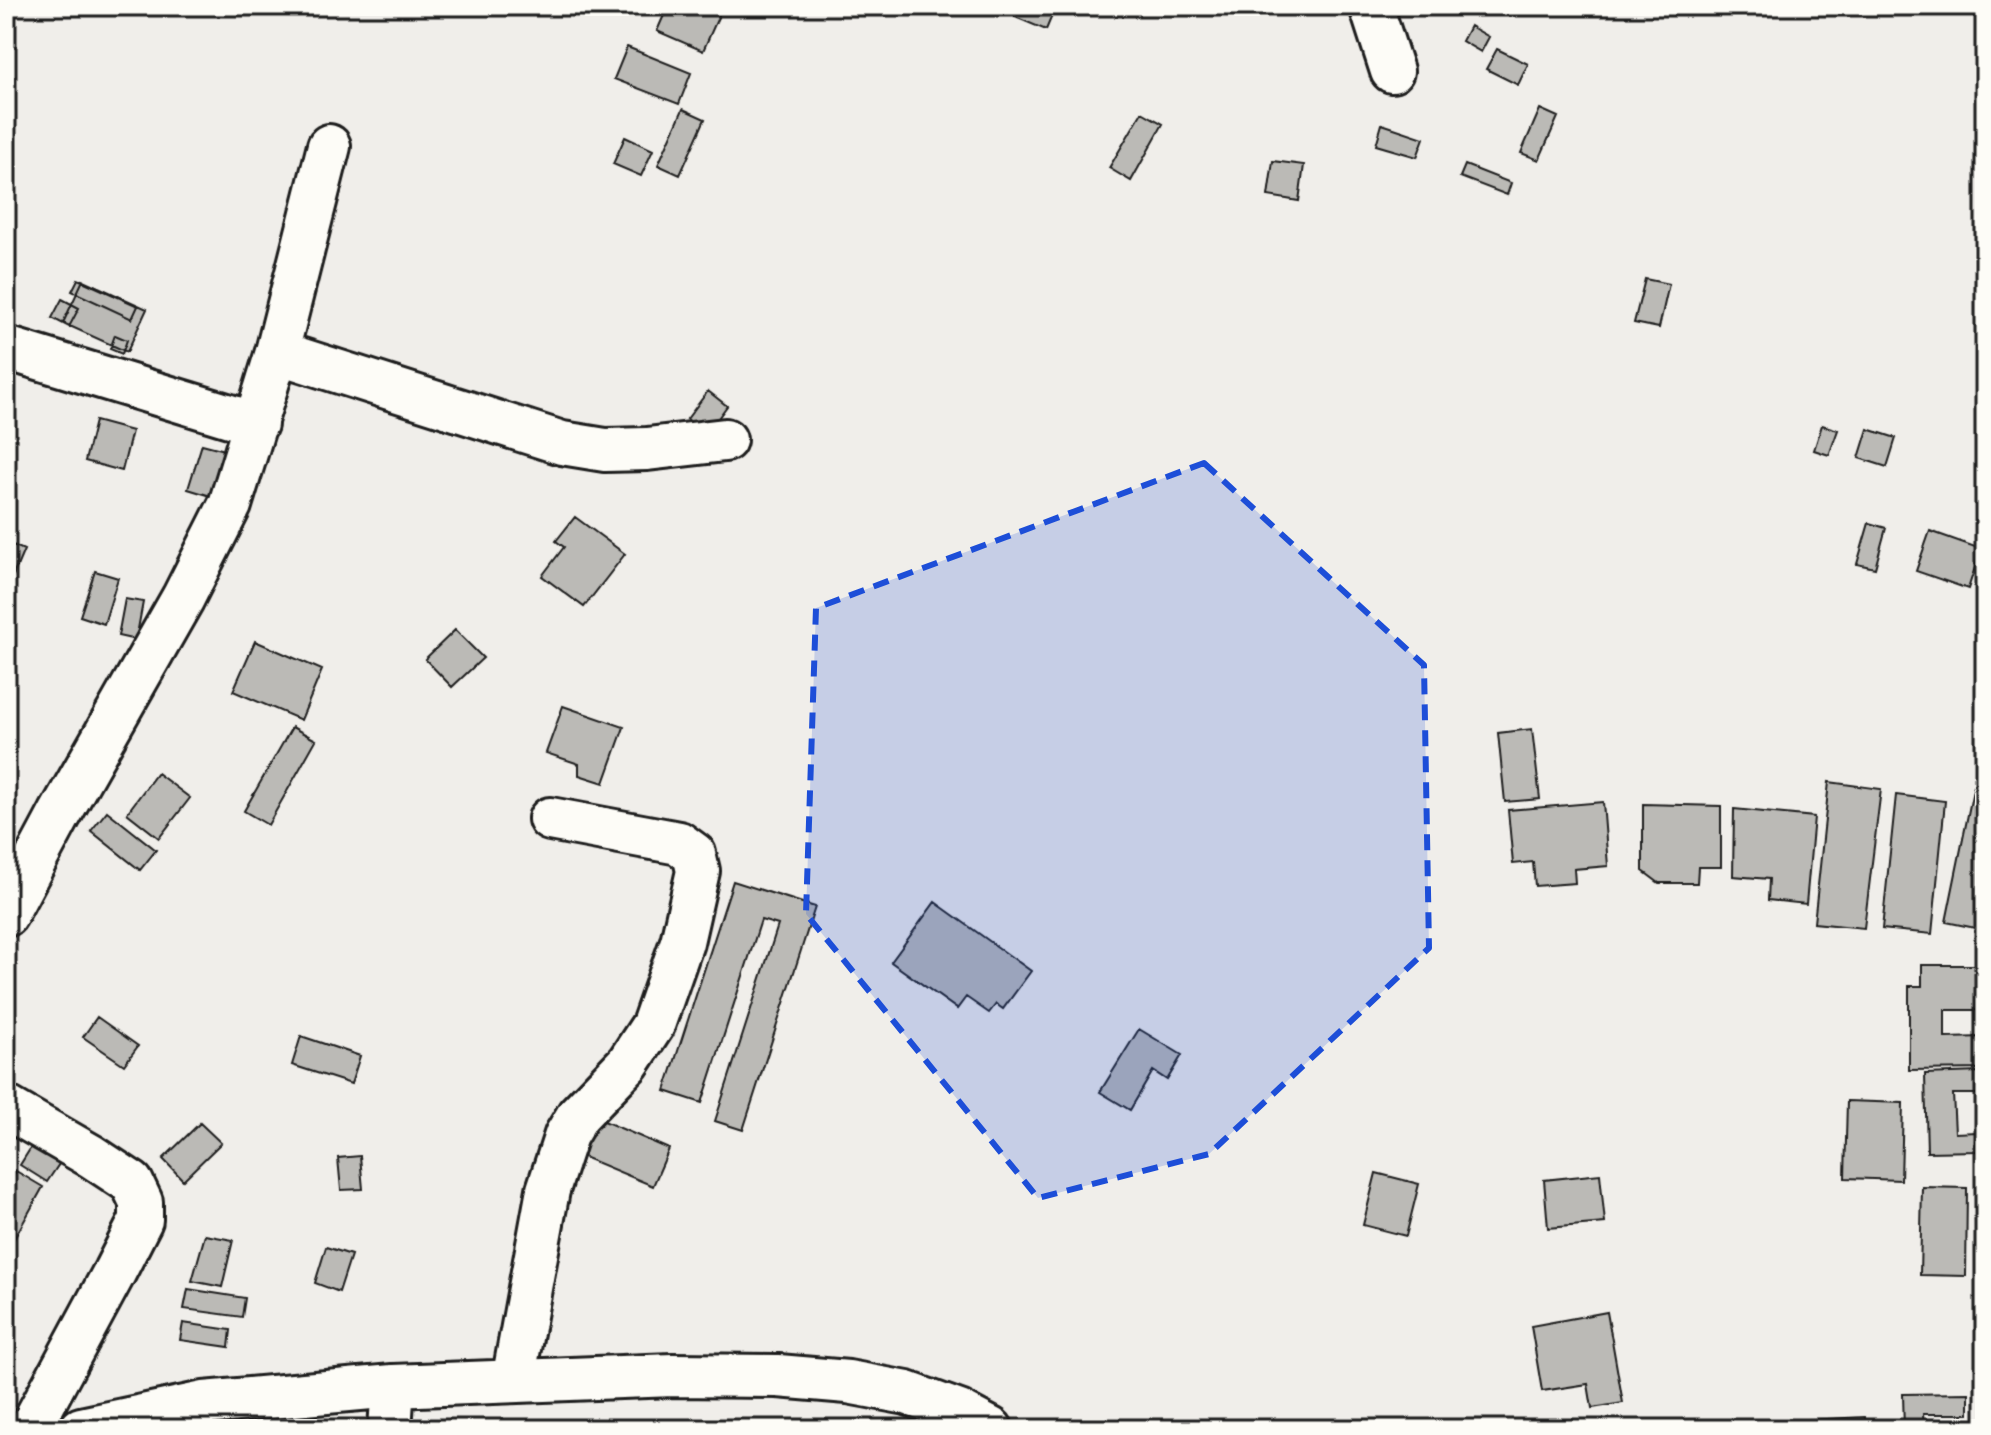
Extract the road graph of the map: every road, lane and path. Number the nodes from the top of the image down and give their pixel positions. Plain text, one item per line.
1 (1371, 6) edge
2 (1392, 71) dead end
3 (329, 146) dead end
4 (6, 348) edge
5 (277, 352) junction
6 (256, 424) junction
7 (725, 440) dead end
8 (550, 819) dead end
9 (6, 915) edge
10 (6, 1107) edge
11 (513, 1381) junction
12 (393, 1386) junction
13 (30, 1429) edge
14 (81, 1429) edge
15 (390, 1429) edge
16 (991, 1429) edge

1 - 2 street
3 - 5 street
4 - 6 street
5 - 6 street
5 - 7 street
6 - 9 street
8 - 11 street
10 - 13 street
11 - 12 street
11 - 16 street
12 - 14 street
12 - 15 street

